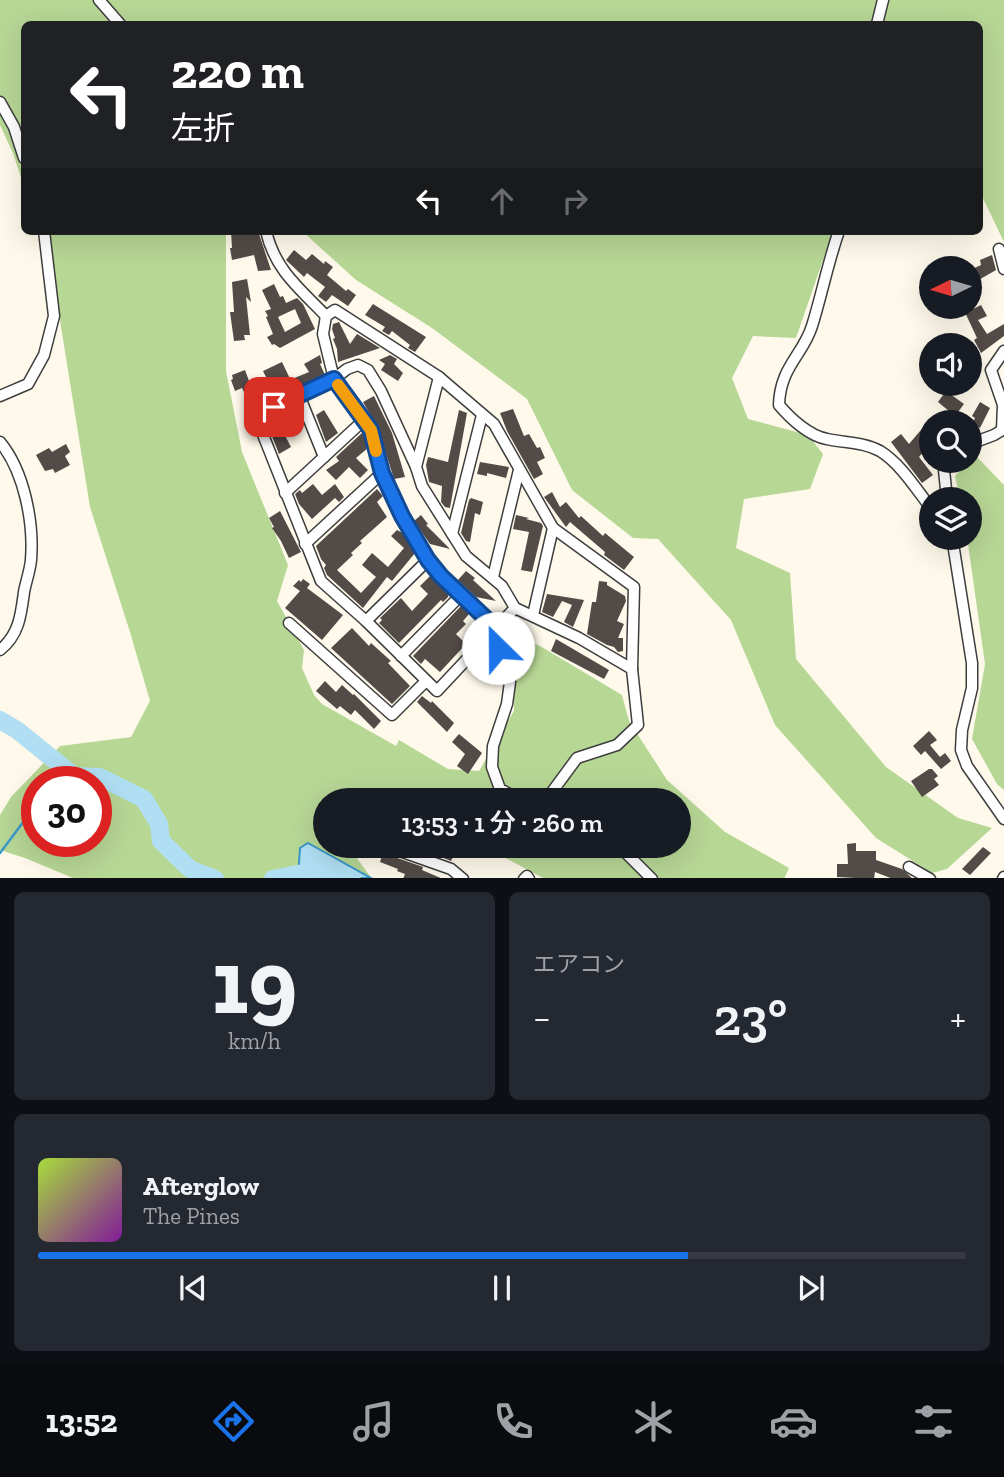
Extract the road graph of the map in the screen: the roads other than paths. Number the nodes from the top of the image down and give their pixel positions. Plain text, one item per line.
1 (99, 0) edge
2 (883, 0) edge
3 (117, 21) edge
4 (878, 21) edge
5 (0, 102) edge
6 (21, 148) edge
7 (44, 235) edge
8 (267, 235) edge
9 (838, 235) edge
10 (999, 249) dead end
11 (1004, 269) edge
12 (326, 316) junction
13 (1004, 351) edge
14 (439, 377) junction
15 (334, 379) junction
16 (299, 395) junction
17 (0, 396) edge
18 (482, 415) junction
19 (363, 420) junction
20 (1003, 429) edge
21 (982, 439) edge
22 (0, 442) edge
23 (324, 457) junction
24 (416, 467) junction
25 (519, 470) junction
26 (382, 473) junction
27 (919, 492) edge
28 (285, 493) junction
29 (553, 528) junction
30 (452, 534) junction
31 (305, 544) junction
32 (954, 550) edge
33 (428, 560) junction
34 (493, 577) junction
35 (461, 595) junction
36 (515, 608) junction
37 (533, 615) junction
38 (366, 621) junction
39 (289, 623) dead end
40 (496, 628) junction
41 (0, 650) edge
42 (401, 656) junction
43 (632, 669) junction
44 (426, 681) junction
45 (500, 788) edge
46 (555, 788) edge
47 (1004, 819) edge
48 (420, 858) edge
49 (631, 858) edge
50 (909, 867) dead end
51 (463, 878) edge
52 (524, 878) edge
53 (529, 878) edge
54 (652, 878) edge
55 (930, 878) edge

1 - 3 street
2 - 4 street
5 - 6 street
7 - 17 street
8 - 12 street
9 - 27 street
10 - 11 street
12 - 14 street
12 - 15 street
13 - 20 street
14 - 18 street
14 - 24 street
15 - 16 street
15 - 19 street
15 - 24 street
16 - 23 street
16 - 28 street
18 - 25 street
18 - 30 street
19 - 23 street
19 - 26 street
20 - 21 street
22 - 41 street
23 - 28 street
24 - 30 street
25 - 29 street
25 - 34 street
26 - 31 street
26 - 33 street
28 - 31 street
29 - 37 street
29 - 43 street
30 - 34 street
31 - 38 street
32 - 47 street
33 - 35 street
33 - 38 street
34 - 36 street
35 - 40 street
35 - 42 street
36 - 37 street
36 - 40 street
37 - 43 street
38 - 42 street
39 - 44 street
40 - 44 street
40 - 45 street
42 - 44 street
43 - 46 street
48 - 51 street
49 - 54 street
50 - 55 street
52 - 53 street

